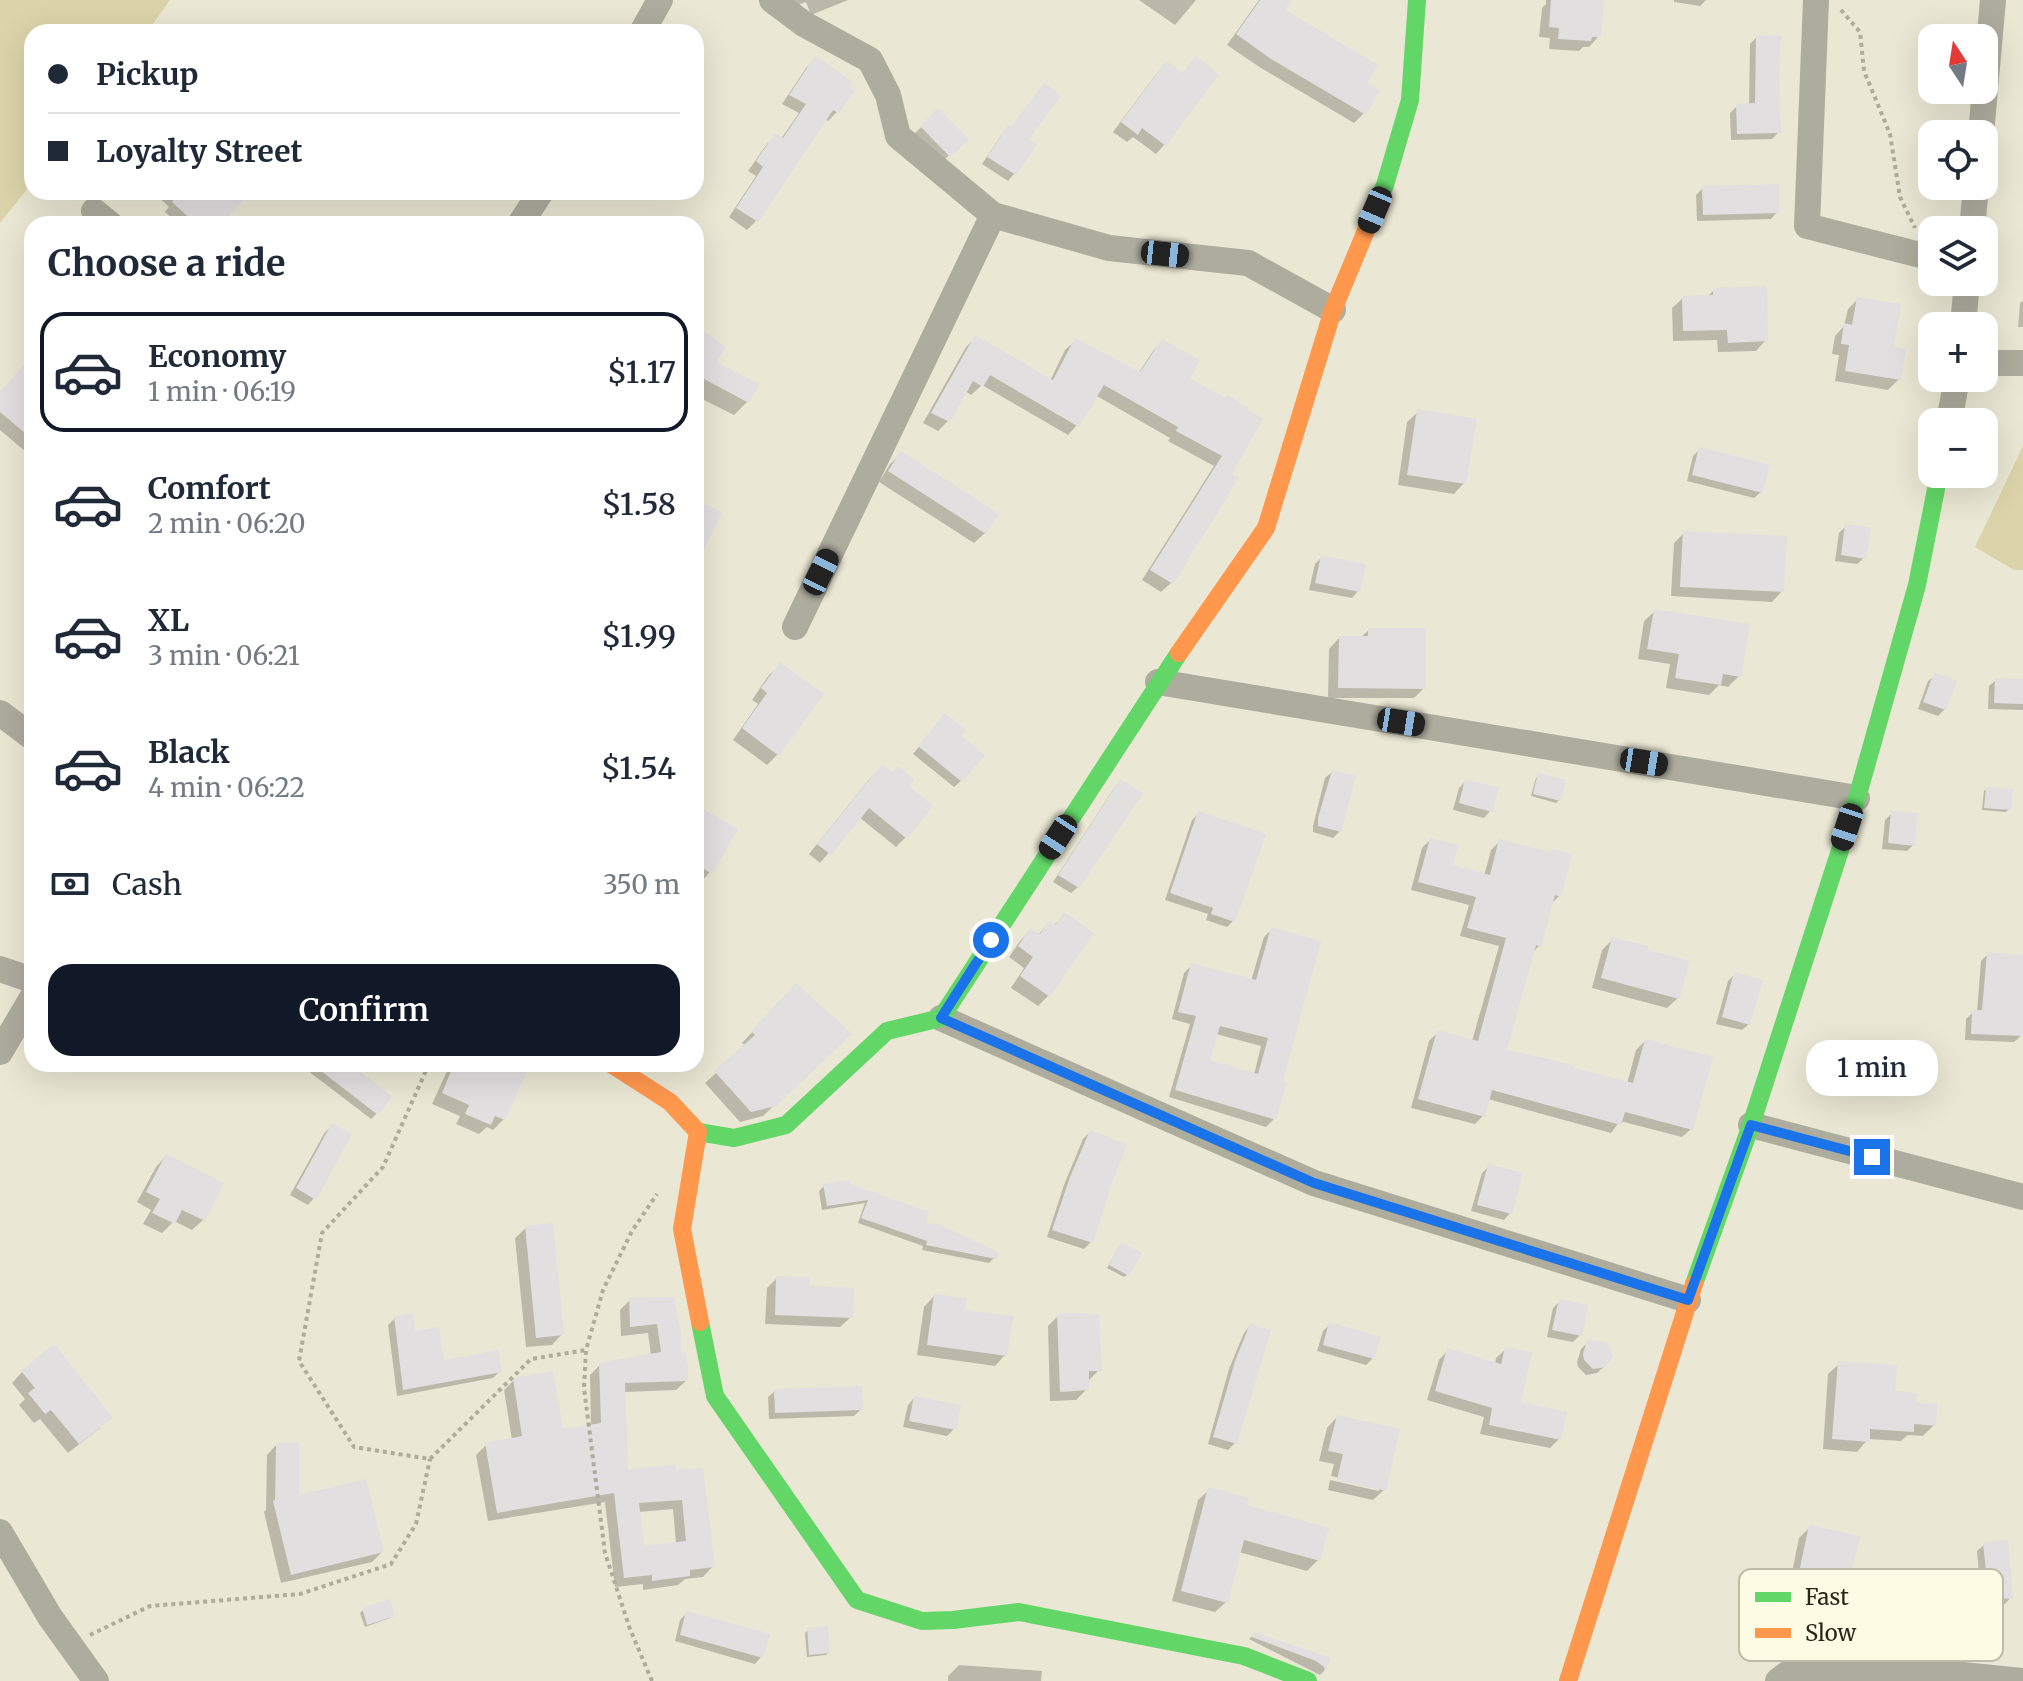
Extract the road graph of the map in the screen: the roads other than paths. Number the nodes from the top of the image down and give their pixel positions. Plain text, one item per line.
1 (660, 0) edge
2 (772, 0) edge
3 (1417, 0) edge
4 (1816, 0) edge
5 (1993, 0) edge
6 (646, 24) edge
7 (1982, 120) edge
8 (993, 215) junction
9 (1918, 254) edge
10 (1333, 310) junction
11 (1998, 363) edge
12 (2023, 363) edge
13 (1936, 488) edge
14 (795, 627) dead end
15 (1158, 682) junction
16 (0, 713) edge
17 (24, 731) edge
18 (1857, 798) junction
19 (0, 969) edge
20 (24, 977) edge
21 (24, 1012) edge
22 (941, 1018) junction
23 (0, 1052) edge
24 (623, 1072) edge
25 (1751, 1125) junction
26 (698, 1132) junction
27 (2023, 1197) edge
28 (1688, 1300) junction
29 (0, 1532) edge
30 (96, 1681) edge
31 (1308, 1681) edge
32 (1568, 1681) edge
33 (1778, 1681) edge
34 (2023, 1681) edge

1 - 6 street
2 - 8 street
3 - 10 street
4 - 9 street
5 - 7 street
8 - 10 street
8 - 14 street
10 - 15 street
11 - 12 street
13 - 18 street
15 - 18 street
15 - 22 street
16 - 17 street
18 - 25 street
19 - 20 street
21 - 23 street
22 - 26 street
22 - 28 street
24 - 26 street
25 - 27 street
25 - 28 street
26 - 31 street
28 - 32 street
29 - 30 street
33 - 34 street

